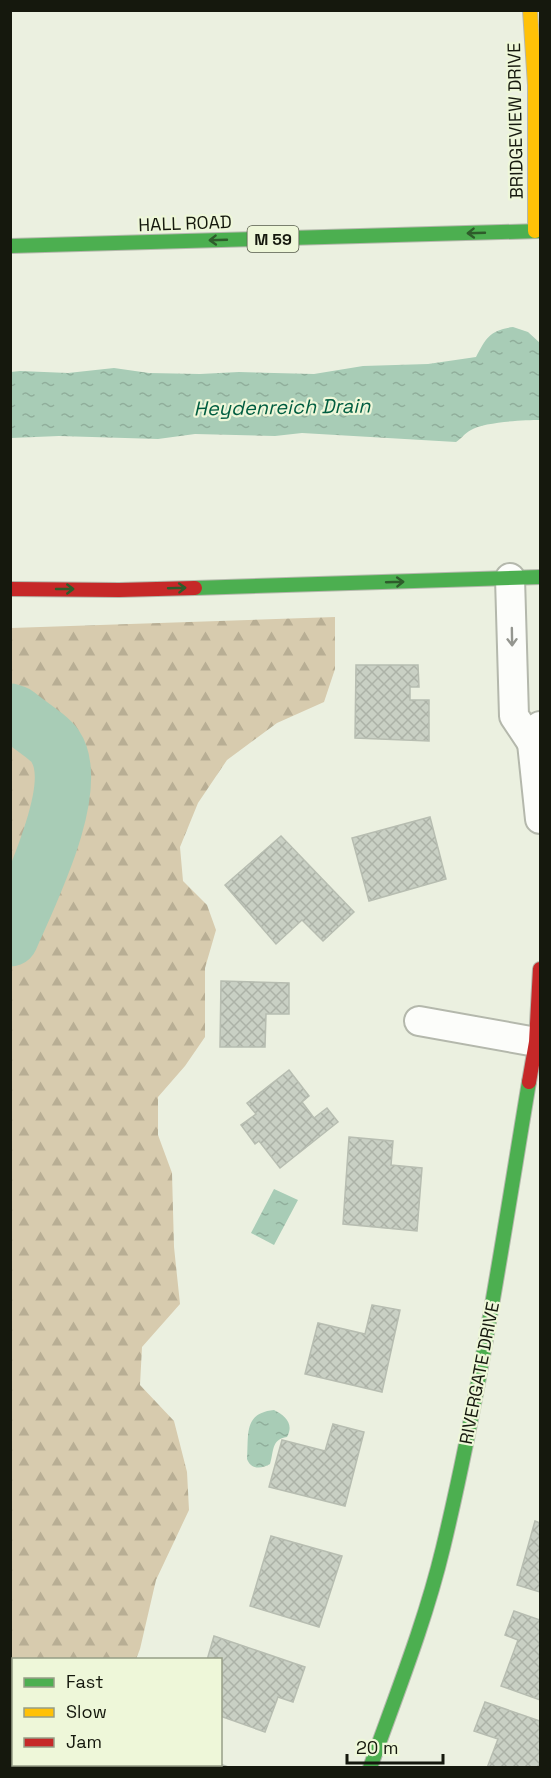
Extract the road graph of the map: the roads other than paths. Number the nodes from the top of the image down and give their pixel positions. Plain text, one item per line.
1 (530, 10) edge
2 (538, 231) edge
3 (10, 246) edge
4 (540, 577) edge
5 (510, 578) junction
6 (10, 589) edge
7 (536, 734) edge
8 (540, 819) edge
9 (540, 969) edge
10 (419, 1021) dead end
11 (536, 1041) junction
12 (370, 1767) edge

1 - 2 main road, BRIDGEVIEW DRIVE
2 -> 3 main road, HALL ROAD / M 59
4 - 5 main road
6 -> 5 main road
5 -> 7 street
7 - 8 street
9 - 11 main road, RIVERGATE DRIVE
10 - 11 street
11 - 12 main road, RIVERGATE DRIVE

